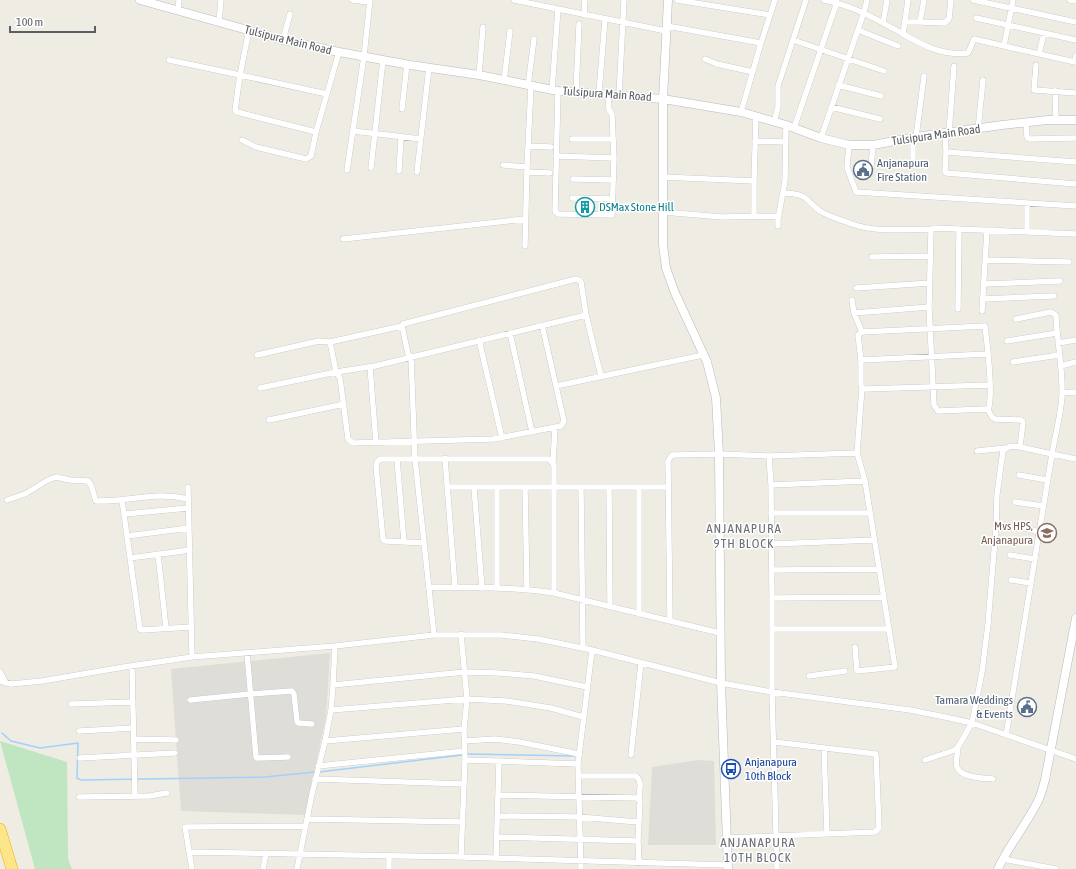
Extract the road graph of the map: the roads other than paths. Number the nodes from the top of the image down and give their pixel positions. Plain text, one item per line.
1 (140, 0) edge
2 (179, 0) edge
3 (221, 0) edge
4 (352, 0) edge
5 (514, 0) edge
6 (547, 0) edge
7 (585, 0) edge
8 (624, 0) edge
9 (668, 0) edge
10 (677, 0) edge
11 (775, 0) edge
12 (806, 0) edge
13 (824, 0) edge
14 (867, 0) edge
15 (887, 0) edge
16 (908, 0) edge
17 (924, 0) edge
18 (951, 0) edge
19 (974, 0) edge
20 (1013, 0) edge
21 (1070, 0) edge
22 (370, 1) edge
23 (1076, 1) edge
24 (840, 2) edge
25 (547, 7) junction
26 (1011, 8) junction
27 (558, 9) junction
28 (178, 10) junction
29 (864, 12) junction
30 (290, 14) dead end
31 (584, 15) junction
32 (770, 15) junction
33 (976, 18) dead end
34 (605, 19) junction
35 (219, 22) junction
36 (623, 22) junction
37 (906, 22) junction
38 (920, 22) junction
39 (1076, 22) edge
40 (883, 23) junction
41 (580, 24) dead end
42 (1008, 25) junction
43 (483, 27) dead end
44 (667, 28) junction
45 (248, 30) junction
46 (858, 30) junction
47 (510, 31) dead end
48 (1044, 33) junction
49 (902, 34) junction
50 (534, 39) dead end
51 (283, 40) junction
52 (793, 40) junction
53 (1076, 40) edge
54 (761, 43) junction
55 (898, 46) dead end
56 (1004, 46) junction
57 (820, 49) junction
58 (339, 52) junction
59 (1039, 54) junction
60 (364, 56) junction
61 (847, 58) junction
62 (705, 59) dead end
63 (169, 60) dead end
64 (383, 60) junction
65 (1076, 60) edge
66 (407, 64) junction
67 (1036, 65) dead end
68 (954, 66) dead end
69 (429, 67) junction
70 (884, 71) dead end
71 (753, 72) junction
72 (240, 75) junction
73 (479, 75) junction
74 (924, 76) dead end
75 (983, 80) dead end
76 (504, 81) junction
77 (838, 85) junction
78 (530, 86) junction
79 (555, 90) junction
80 (1055, 91) junction
81 (576, 92) junction
82 (1076, 93) edge
83 (326, 94) junction
84 (604, 94) junction
85 (619, 95) junction
86 (881, 96) dead end
87 (664, 99) junction
88 (831, 107) junction
89 (402, 109) dead end
90 (741, 112) junction
91 (756, 116) junction
92 (880, 119) dead end
93 (1056, 120) junction
94 (1076, 120) edge
95 (774, 122) junction
96 (1026, 123) junction
97 (786, 125) junction
98 (794, 128) junction
99 (978, 130) junction
100 (352, 131) junction
101 (316, 132) junction
102 (947, 133) junction
103 (375, 135) junction
104 (401, 137) junction
105 (915, 137) junction
106 (820, 138) junction
107 (1076, 138) edge
108 (420, 139) junction
109 (572, 139) dead end
110 (613, 139) junction
111 (242, 140) dead end
112 (755, 141) junction
113 (785, 142) junction
114 (849, 145) junction
115 (873, 145) junction
116 (528, 146) junction
117 (551, 147) dead end
118 (946, 152) junction
119 (556, 156) junction
120 (614, 158) junction
121 (913, 158) dead end
122 (1076, 162) edge
123 (503, 165) dead end
124 (872, 167) dead end
125 (371, 168) dead end
126 (347, 170) dead end
127 (527, 170) junction
128 (399, 171) dead end
129 (417, 172) dead end
130 (550, 173) dead end
131 (663, 177) junction
132 (573, 179) dead end
133 (612, 180) junction
134 (754, 181) junction
135 (1076, 184) edge
136 (783, 193) junction
137 (572, 198) dead end
138 (612, 199) junction
139 (1027, 203) junction
140 (1076, 206) edge
141 (663, 212) junction
142 (754, 216) junction
143 (779, 216) junction
144 (525, 219) junction
145 (778, 226) dead end
146 (932, 228) junction
147 (959, 229) junction
148 (987, 230) junction
149 (1026, 232) junction
150 (1076, 234) edge
151 (343, 239) dead end
152 (525, 246) dead end
153 (930, 256) junction
154 (872, 257) dead end
155 (986, 260) junction
156 (1068, 262) dead end
157 (1060, 282) dead end
158 (930, 283) junction
159 (984, 284) junction
160 (856, 288) dead end
161 (1054, 296) dead end
162 (983, 299) junction
163 (852, 300) dead end
164 (930, 306) junction
165 (958, 309) dead end
166 (982, 311) dead end
167 (854, 313) junction
168 (586, 315) junction
169 (1016, 319) dead end
170 (402, 326) junction
171 (542, 326) junction
172 (930, 329) junction
173 (862, 332) junction
174 (510, 333) junction
175 (1057, 333) junction
176 (479, 340) junction
177 (1076, 340) edge
178 (1007, 341) dead end
179 (330, 342) junction
180 (1058, 344) junction
181 (988, 354) junction
182 (257, 355) dead end
183 (703, 355) junction
184 (1059, 355) junction
185 (411, 356) junction
186 (931, 357) junction
187 (861, 360) junction
188 (1013, 362) dead end
189 (1076, 362) edge
190 (1060, 366) junction
191 (370, 367) junction
192 (336, 372) junction
193 (601, 376) junction
194 (990, 385) junction
195 (556, 386) junction
196 (933, 387) junction
197 (260, 388) dead end
198 (862, 388) junction
199 (1062, 392) junction
200 (1076, 392) edge
201 (344, 404) junction
202 (988, 410) junction
203 (269, 420) dead end
204 (555, 428) junction
205 (532, 432) junction
206 (502, 438) junction
207 (415, 442) junction
208 (376, 443) junction
209 (1020, 447) junction
210 (1006, 448) junction
211 (977, 452) dead end
212 (858, 453) junction
213 (719, 454) junction
214 (1052, 454) junction
215 (769, 456) junction
216 (445, 458) junction
217 (397, 459) junction
218 (415, 459) junction
219 (1076, 459) edge
220 (553, 462) junction
221 (1019, 475) dead end
222 (1047, 480) junction
223 (864, 481) junction
224 (771, 485) junction
225 (188, 486) dead end
226 (447, 487) junction
227 (525, 487) junction
228 (609, 487) junction
229 (639, 487) junction
230 (668, 487) junction
231 (474, 488) junction
232 (497, 488) junction
233 (554, 488) junction
234 (581, 488) junction
235 (188, 499) junction
236 (7, 500) dead end
237 (122, 500) junction
238 (1015, 502) dead end
239 (1043, 506) junction
240 (188, 508) junction
241 (771, 513) junction
242 (870, 513) junction
243 (125, 514) junction
244 (1015, 525) dead end
245 (189, 528) junction
246 (1039, 532) junction
247 (127, 536) junction
248 (874, 540) junction
249 (404, 542) junction
250 (424, 543) junction
251 (772, 544) junction
252 (190, 550) junction
253 (158, 554) junction
254 (1010, 555) dead end
255 (130, 558) junction
256 (1034, 559) junction
257 (878, 569) junction
258 (772, 570) junction
259 (1010, 580) dead end
260 (1031, 583) junction
261 (429, 587) junction
262 (455, 587) junction
263 (482, 588) junction
264 (497, 588) junction
265 (527, 589) junction
266 (554, 593) junction
267 (883, 597) junction
268 (772, 598) junction
269 (583, 599) junction
270 (610, 607) junction
271 (639, 614) junction
272 (1076, 618) edge
273 (670, 621) junction
274 (192, 627) junction
275 (166, 628) junction
276 (772, 629) junction
277 (888, 629) junction
278 (720, 633) junction
279 (461, 634) junction
280 (434, 635) junction
281 (335, 646) junction
282 (855, 646) dead end
283 (583, 648) junction
284 (592, 650) junction
285 (247, 653) junction
286 (192, 658) junction
287 (642, 663) junction
288 (132, 666) junction
289 (845, 671) dead end
290 (0, 672) edge
291 (465, 672) junction
292 (809, 676) dead end
293 (3, 682) edge
294 (721, 683) junction
295 (334, 685) junction
296 (587, 687) junction
297 (772, 692) junction
298 (250, 694) junction
299 (467, 699) junction
300 (190, 700) dead end
301 (133, 702) junction
302 (71, 704) dead end
303 (331, 710) junction
304 (583, 717) junction
305 (312, 724) dead end
306 (972, 724) junction
307 (133, 728) junction
308 (464, 729) junction
309 (79, 731) dead end
310 (1006, 735) junction
311 (134, 739) junction
312 (176, 740) dead end
313 (325, 741) junction
314 (464, 741) junction
315 (774, 742) junction
316 (958, 747) junction
317 (824, 748) junction
318 (1051, 750) junction
319 (465, 751) junction
320 (175, 754) dead end
321 (579, 754) junction
322 (134, 755) junction
323 (631, 755) dead end
324 (288, 757) dead end
325 (80, 758) dead end
326 (1076, 759) edge
327 (465, 760) junction
328 (925, 760) dead end
329 (499, 761) junction
330 (578, 764) junction
331 (318, 766) junction
332 (578, 776) junction
333 (315, 779) junction
334 (993, 779) dead end
335 (464, 784) junction
336 (167, 793) dead end
337 (498, 795) junction
338 (135, 796) junction
339 (79, 797) dead end
340 (579, 797) junction
341 (638, 799) junction
342 (498, 816) junction
343 (579, 817) junction
344 (308, 819) junction
345 (462, 822) junction
346 (638, 822) junction
347 (306, 826) junction
348 (0, 830) edge
349 (827, 834) junction
350 (776, 836) junction
351 (496, 837) junction
352 (726, 838) junction
353 (580, 839) junction
354 (638, 841) junction
355 (189, 852) junction
356 (266, 853) junction
357 (300, 854) junction
358 (389, 856) junction
359 (461, 857) junction
360 (496, 858) junction
361 (1002, 859) junction
362 (581, 861) junction
363 (639, 863) junction
364 (674, 866) edge
365 (727, 867) edge
366 (1045, 868) edge
367 (12, 869) edge
368 (192, 869) edge
369 (263, 869) edge
370 (297, 869) edge
371 (389, 869) edge
372 (581, 869) edge
373 (777, 869) edge
374 (998, 869) edge
375 (1056, 869) edge

1 - 28 street, Tulsipura Main Road
2 - 28 street
3 - 35 street
4 - 22 street
5 - 25 street
6 - 25 street
7 - 31 street
8 - 36 street
9 - 44 street
10 - 32 street
11 - 32 street
12 - 52 street
13 - 24 street
14 - 29 street
15 - 40 street
16 - 37 street
17 - 38 street
18 - 38 street
19 - 26 street
20 - 26 street
21 - 23 street
22 - 60 street
24 - 29 street
24 - 57 street
25 - 27 street
26 - 39 street
26 - 42 street
27 - 31 street
27 - 79 street
28 - 35 street, Tulsipura Main Road
29 - 40 street
29 - 46 street
30 - 51 street
31 - 34 street
32 - 54 street
33 - 42 street
34 - 36 street
34 - 84 street
35 - 45 street, Tulsipura Main Road
36 - 44 street
36 - 85 street
37 - 38 street
37 - 49 street
40 - 49 street
41 - 81 street
42 - 48 street
42 - 56 street
43 - 73 street
44 - 54 street
44 - 87 street
45 - 51 street, Tulsipura Main Road
45 - 72 street
46 - 55 street
46 - 61 street
47 - 76 street
48 - 53 street
48 - 59 street
49 - 56 street
50 - 78 street
51 - 58 street, Tulsipura Main Road
52 - 57 street
52 - 95 street
54 - 71 street
56 - 59 street
57 - 61 street
57 - 98 street
58 - 60 street, Tulsipura Main Road
58 - 83 street
59 - 65 street
60 - 64 street, Tulsipura Main Road
60 - 100 street
61 - 70 street
61 - 77 street
62 - 71 street
63 - 72 street
64 - 66 street, Tulsipura Main Road
64 - 103 street
66 - 69 street, Tulsipura Main Road
66 - 89 street
67 - 80 street
68 - 102 street
69 - 73 street, Tulsipura Main Road
69 - 108 street
71 - 90 street
72 - 83 street
72 - 101 street
73 - 76 street, Tulsipura Main Road
74 - 105 street
75 - 99 street
76 - 78 street, Tulsipura Main Road
77 - 86 street
77 - 88 street
78 - 79 street, Tulsipura Main Road
78 - 116 street
79 - 81 street, Tulsipura Main Road
79 - 119 street
80 - 82 street
80 - 93 street
81 - 84 street, Tulsipura Main Road
83 - 101 street
84 - 85 street, Tulsipura Main Road
84 - 110 street
85 - 87 street, Tulsipura Main Road
87 - 90 street, Tulsipura Main Road
87 - 131 street
88 - 92 street
88 - 106 street
90 - 91 street, Tulsipura Main Road
91 - 95 street, Tulsipura Main Road
91 - 112 street
93 - 94 street, Tulsipura Main Road
93 - 96 street, Tulsipura Main Road
95 - 97 street, Tulsipura Main Road
96 - 99 street, Tulsipura Main Road
96 - 107 street
97 - 98 street, Tulsipura Main Road
97 - 113 street
98 - 106 street, Tulsipura Main Road
99 - 102 street, Tulsipura Main Road
100 - 103 street
100 - 126 street
101 - 111 street
102 - 105 street, Tulsipura Main Road
102 - 118 street
103 - 104 street
103 - 125 street
104 - 108 street
104 - 128 street
105 - 115 street, Tulsipura Main Road
105 - 121 street
106 - 114 street, Tulsipura Main Road
108 - 129 street
109 - 110 street
110 - 120 street
112 - 113 street
112 - 134 street
113 - 136 street
114 - 115 street, Tulsipura Main Road
114 - 139 street
115 - 124 street
116 - 117 street
116 - 127 street
118 - 122 street
118 - 135 street
119 - 120 street
119 - 138 street
120 - 133 street
123 - 127 street
127 - 130 street
127 - 144 street
131 - 134 street
131 - 141 street
132 - 133 street
133 - 138 street
134 - 142 street
136 - 143 street
136 - 146 street
137 - 138 street
139 - 140 street
139 - 149 street
141 - 142 street
141 - 183 street
142 - 143 street
143 - 145 street
144 - 151 street
144 - 152 street
146 - 147 street
146 - 153 street
147 - 148 street
147 - 165 street
148 - 149 street
148 - 155 street
149 - 150 street
153 - 154 street
153 - 158 street
155 - 156 street
155 - 159 street
157 - 159 street
158 - 160 street
158 - 164 street
159 - 162 street
161 - 162 street
162 - 166 street
163 - 167 street
164 - 167 street
164 - 172 street
167 - 173 street
168 - 170 street
168 - 171 street
168 - 193 street
169 - 175 street
170 - 179 street
170 - 185 street
171 - 174 street
171 - 195 street
172 - 173 street
172 - 181 street
172 - 186 street
173 - 187 street
174 - 176 street
174 - 205 street
175 - 178 street
175 - 180 street
176 - 185 street
176 - 206 street
177 - 180 street
179 - 182 street
179 - 192 street
180 - 184 street
181 - 186 street
181 - 194 street
183 - 193 street
183 - 213 street
184 - 188 street
184 - 190 street
185 - 191 street
185 - 207 street
186 - 187 street
186 - 196 street
187 - 198 street
189 - 190 street
190 - 199 street
191 - 192 street
191 - 208 street
192 - 197 street
192 - 201 street
193 - 195 street
194 - 196 street
194 - 202 street
195 - 204 street
196 - 198 street
196 - 202 street
198 - 212 street
199 - 200 street
199 - 214 street
201 - 203 street
201 - 208 street
202 - 209 street
204 - 205 street
204 - 220 street
205 - 206 street
206 - 207 street
207 - 208 street
207 - 218 street
209 - 210 street
209 - 214 street
210 - 211 street
210 - 306 street
212 - 215 street
212 - 223 street
213 - 215 street
213 - 230 street
213 - 278 street
214 - 219 street
214 - 222 street
215 - 224 street
216 - 218 street
216 - 220 street
216 - 226 street
217 - 218 street
217 - 249 street
217 - 249 street
218 - 250 street
220 - 233 street
221 - 222 street
222 - 239 street
223 - 224 street
223 - 242 street
224 - 241 street
225 - 235 street
226 - 231 street
226 - 262 street
227 - 232 street
227 - 233 street
227 - 265 street
228 - 229 street
228 - 234 street
228 - 270 street
229 - 230 street
229 - 271 street
230 - 273 street
231 - 232 street
231 - 263 street
232 - 264 street
233 - 234 street
233 - 266 street
234 - 269 street
235 - 237 street
235 - 240 street
236 - 237 street
237 - 243 street
238 - 239 street
239 - 246 street
240 - 243 street
240 - 245 street
241 - 242 street
241 - 251 street
242 - 248 street
243 - 247 street
244 - 246 street
245 - 247 street
245 - 252 street
246 - 256 street
247 - 255 street
248 - 251 street
248 - 257 street
249 - 250 street
250 - 261 street
251 - 258 street
252 - 253 street
252 - 274 street
253 - 255 street
253 - 275 street
254 - 256 street
255 - 275 street
256 - 260 street
257 - 258 street
257 - 267 street
258 - 268 street
259 - 260 street
260 - 310 street
261 - 262 street
261 - 280 street
262 - 263 street
263 - 264 street
264 - 265 street
265 - 266 street
266 - 269 street
267 - 268 street
267 - 277 street
268 - 276 street
269 - 270 street
269 - 283 street
270 - 271 street
271 - 273 street
272 - 318 street
273 - 278 street
274 - 275 street
274 - 286 street
276 - 277 street
276 - 297 street
277 - 282 street
278 - 294 street
279 - 280 street
279 - 283 street
279 - 291 street
280 - 281 street
281 - 285 street
281 - 295 street
283 - 284 street
284 - 287 street
284 - 296 street
285 - 286 street
285 - 298 street
286 - 288 street
287 - 294 street
287 - 323 street
288 - 293 street
288 - 301 street
289 - 292 street
290 - 293 street
291 - 295 street
291 - 296 street
291 - 299 street
294 - 297 street
294 - 352 street
295 - 303 street
296 - 304 street
297 - 306 street
297 - 315 street
298 - 300 street
298 - 305 street
298 - 324 street
299 - 303 street
299 - 304 street
299 - 308 street
301 - 302 street
301 - 307 street
303 - 313 street
304 - 321 street
306 - 310 street
306 - 316 street
307 - 309 street
307 - 311 street
308 - 313 street
308 - 314 street
310 - 318 street
311 - 312 street
311 - 322 street
313 - 331 street
314 - 319 street
314 - 321 street
315 - 317 street
315 - 350 street
316 - 328 street
316 - 334 street
317 - 349 street
317 - 349 street
318 - 326 street
318 - 361 street
319 - 327 street
319 - 331 street
320 - 322 street
321 - 330 street
322 - 325 street
322 - 338 street
327 - 329 street
327 - 335 street
329 - 330 street
329 - 337 street
330 - 332 street
331 - 333 street
332 - 340 street
332 - 341 street
333 - 335 street
333 - 344 street
335 - 345 street
336 - 338 street
337 - 340 street
337 - 342 street
338 - 339 street
340 - 341 street
340 - 343 street
341 - 346 street
342 - 343 street
342 - 351 street
343 - 346 street
343 - 353 street
344 - 345 street
344 - 347 street
345 - 359 street
346 - 354 street
347 - 355 street
347 - 357 street
348 - 367 highway
349 - 350 street
350 - 352 street
350 - 373 street
351 - 353 street
351 - 360 street
352 - 365 street
353 - 354 street
353 - 362 street
354 - 363 street
355 - 356 street
355 - 368 street
356 - 357 street
356 - 369 street
357 - 358 street
357 - 370 street
358 - 359 street
358 - 371 street
359 - 360 street
360 - 362 street
361 - 366 street
361 - 374 street
362 - 363 street
362 - 372 street
363 - 364 street
364 - 365 street
366 - 375 street

